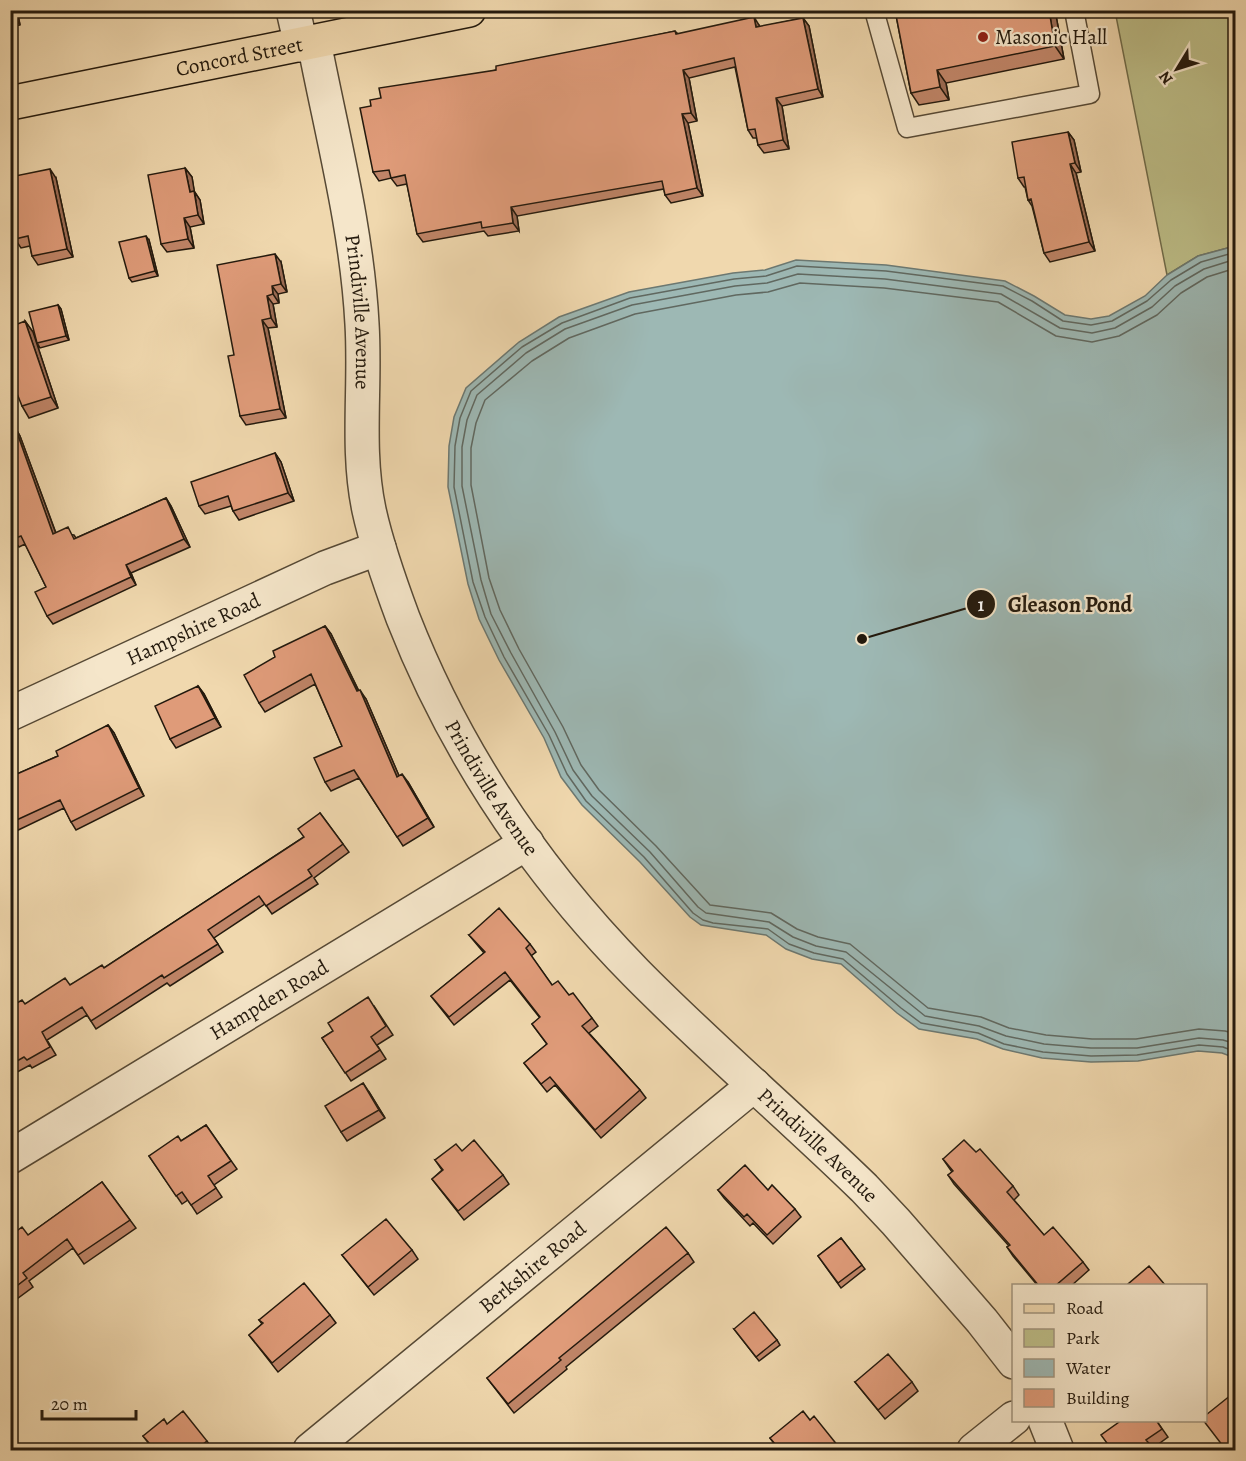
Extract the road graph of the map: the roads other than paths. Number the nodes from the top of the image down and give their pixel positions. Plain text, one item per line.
1 (293, 10) edge
2 (469, 10) edge
3 (874, 10) edge
4 (1074, 10) edge
5 (307, 43) junction
6 (10, 103) edge
7 (379, 548) junction
8 (10, 714) edge
9 (527, 843) junction
10 (754, 1085) junction
11 (10, 1157) edge
12 (1012, 1359) edge
13 (1012, 1420) edge
14 (1046, 1422) edge
15 (310, 1450) edge
16 (974, 1450) edge
17 (1057, 1450) edge

1 - 5 street, Prindiville Avenue
2 - 5 main road, Concord Street
3 - 4 lane
5 - 6 main road, Concord Street
5 - 7 street, Prindiville Avenue
7 - 8 street, Hampshire Road
7 - 9 street, Prindiville Avenue
9 - 10 street, Prindiville Avenue
9 - 11 street, Hampden Road
10 - 12 street, Prindiville Avenue
10 - 15 street, Berkshire Road
13 - 16 street
14 - 17 street

